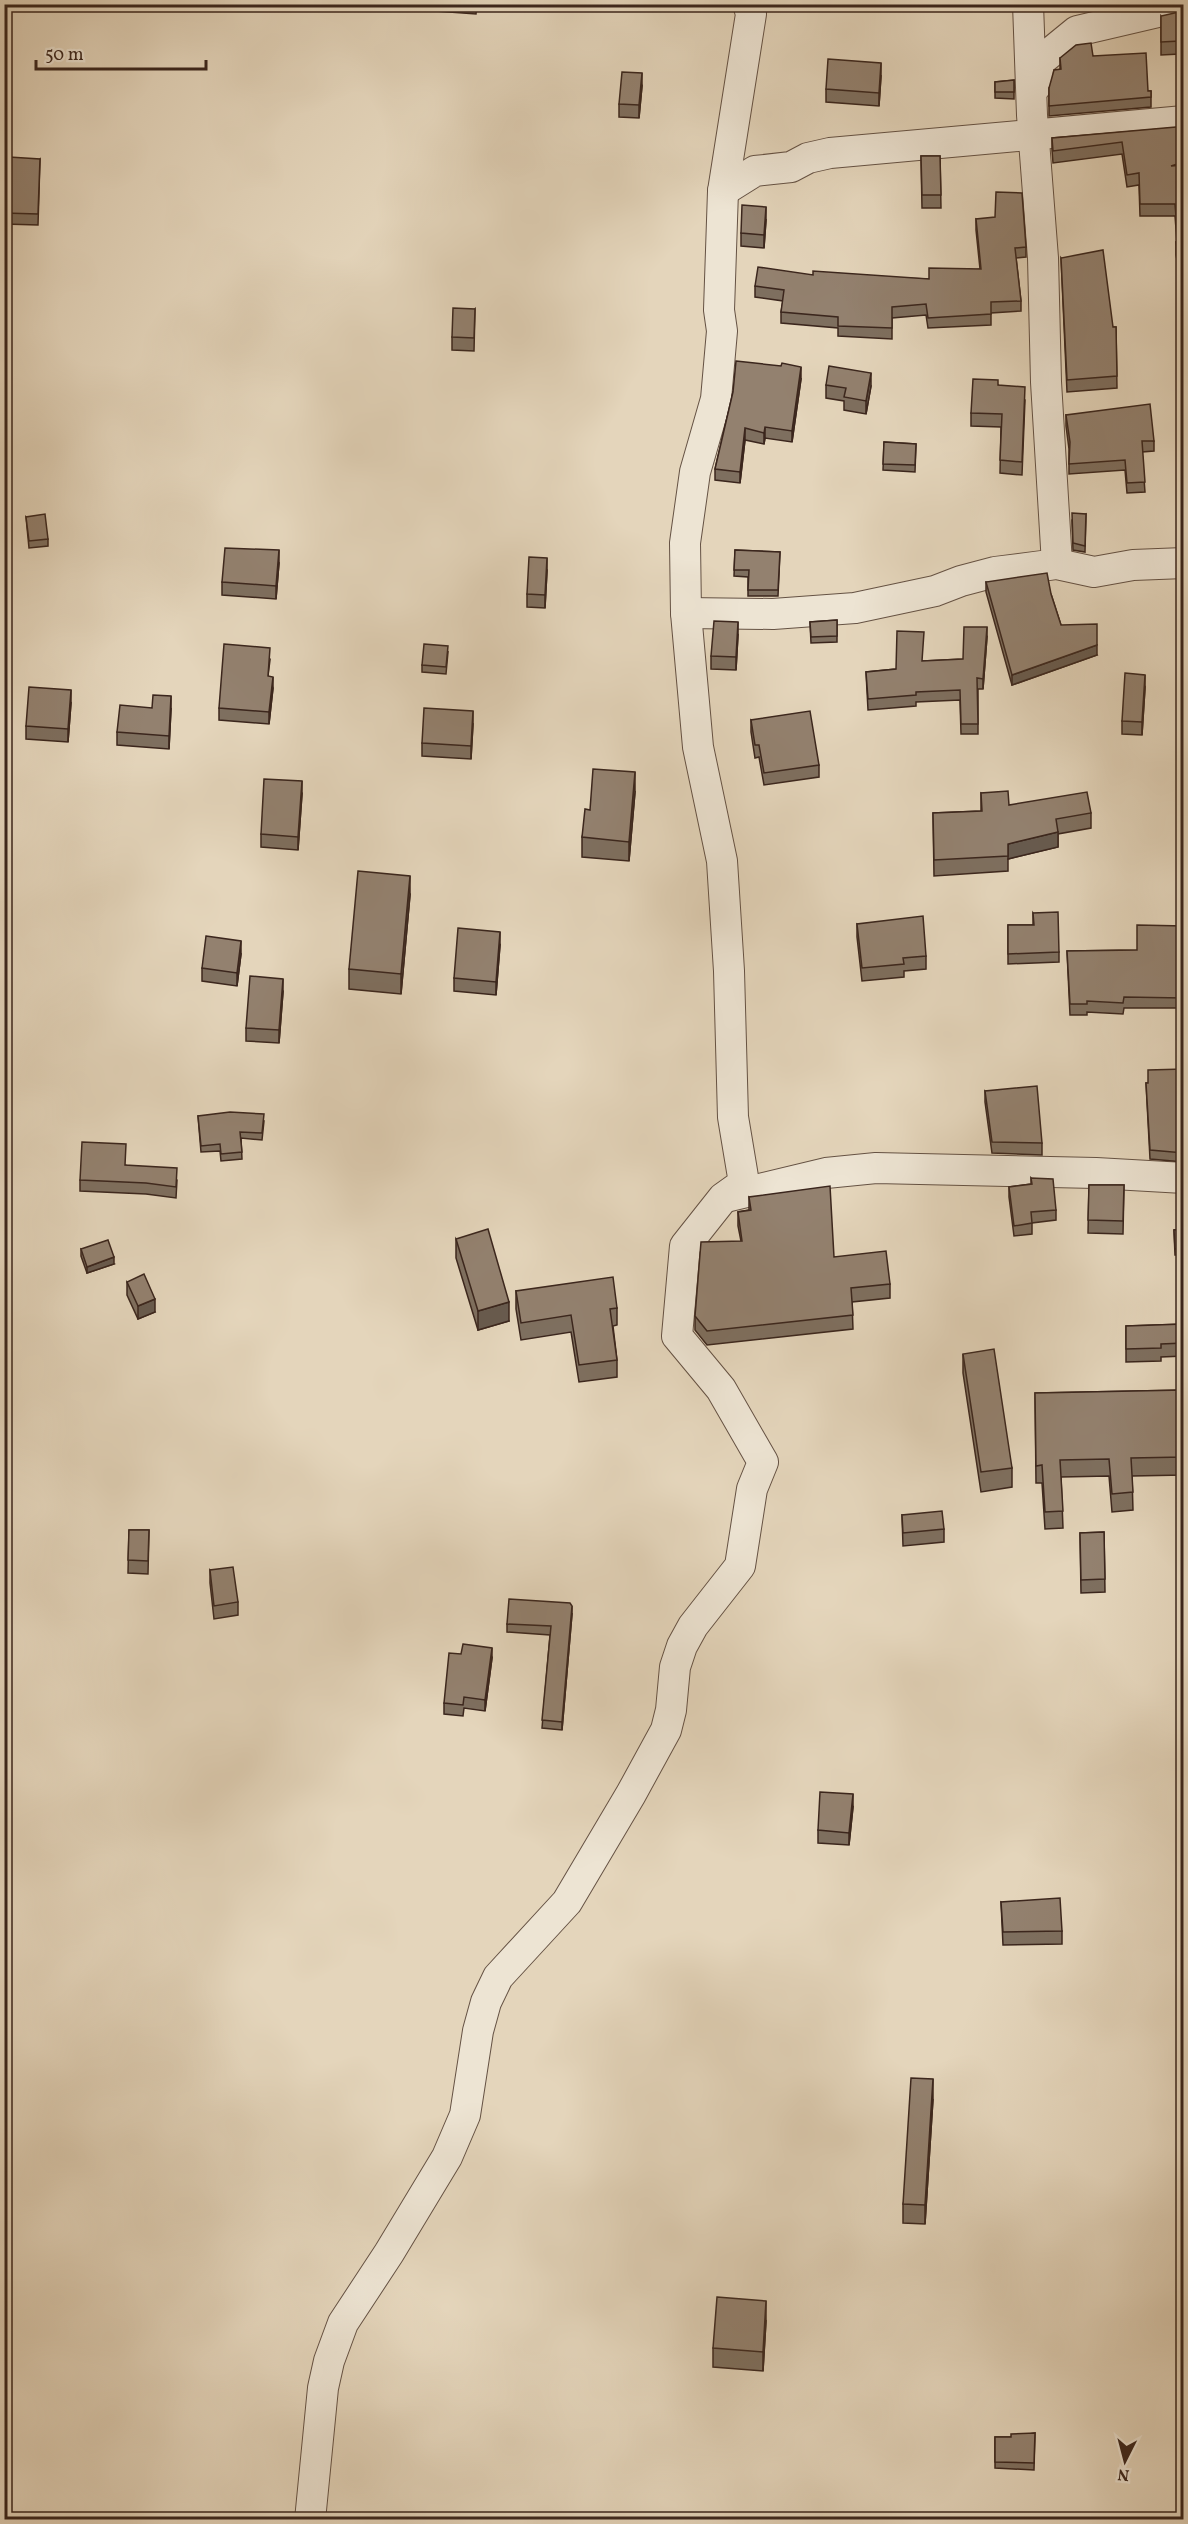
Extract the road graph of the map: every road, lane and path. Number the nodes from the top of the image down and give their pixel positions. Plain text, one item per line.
1 (748, 4) edge
2 (1028, 4) edge
3 (1184, 6) edge
4 (1147, 9) edge
5 (1184, 121) edge
6 (1033, 125) junction
7 (723, 192) junction
8 (1184, 563) edge
9 (1057, 564) junction
10 (686, 613) junction
11 (1184, 1178) edge
12 (723, 1198) junction
13 (310, 2520) edge

1 - 7 street
2 - 6 street
3 - 4 street
4 - 6 street
5 - 6 street
6 - 7 street
6 - 9 street
7 - 10 street
8 - 9 street
9 - 10 street
10 - 12 street
11 - 12 street
12 - 13 street

